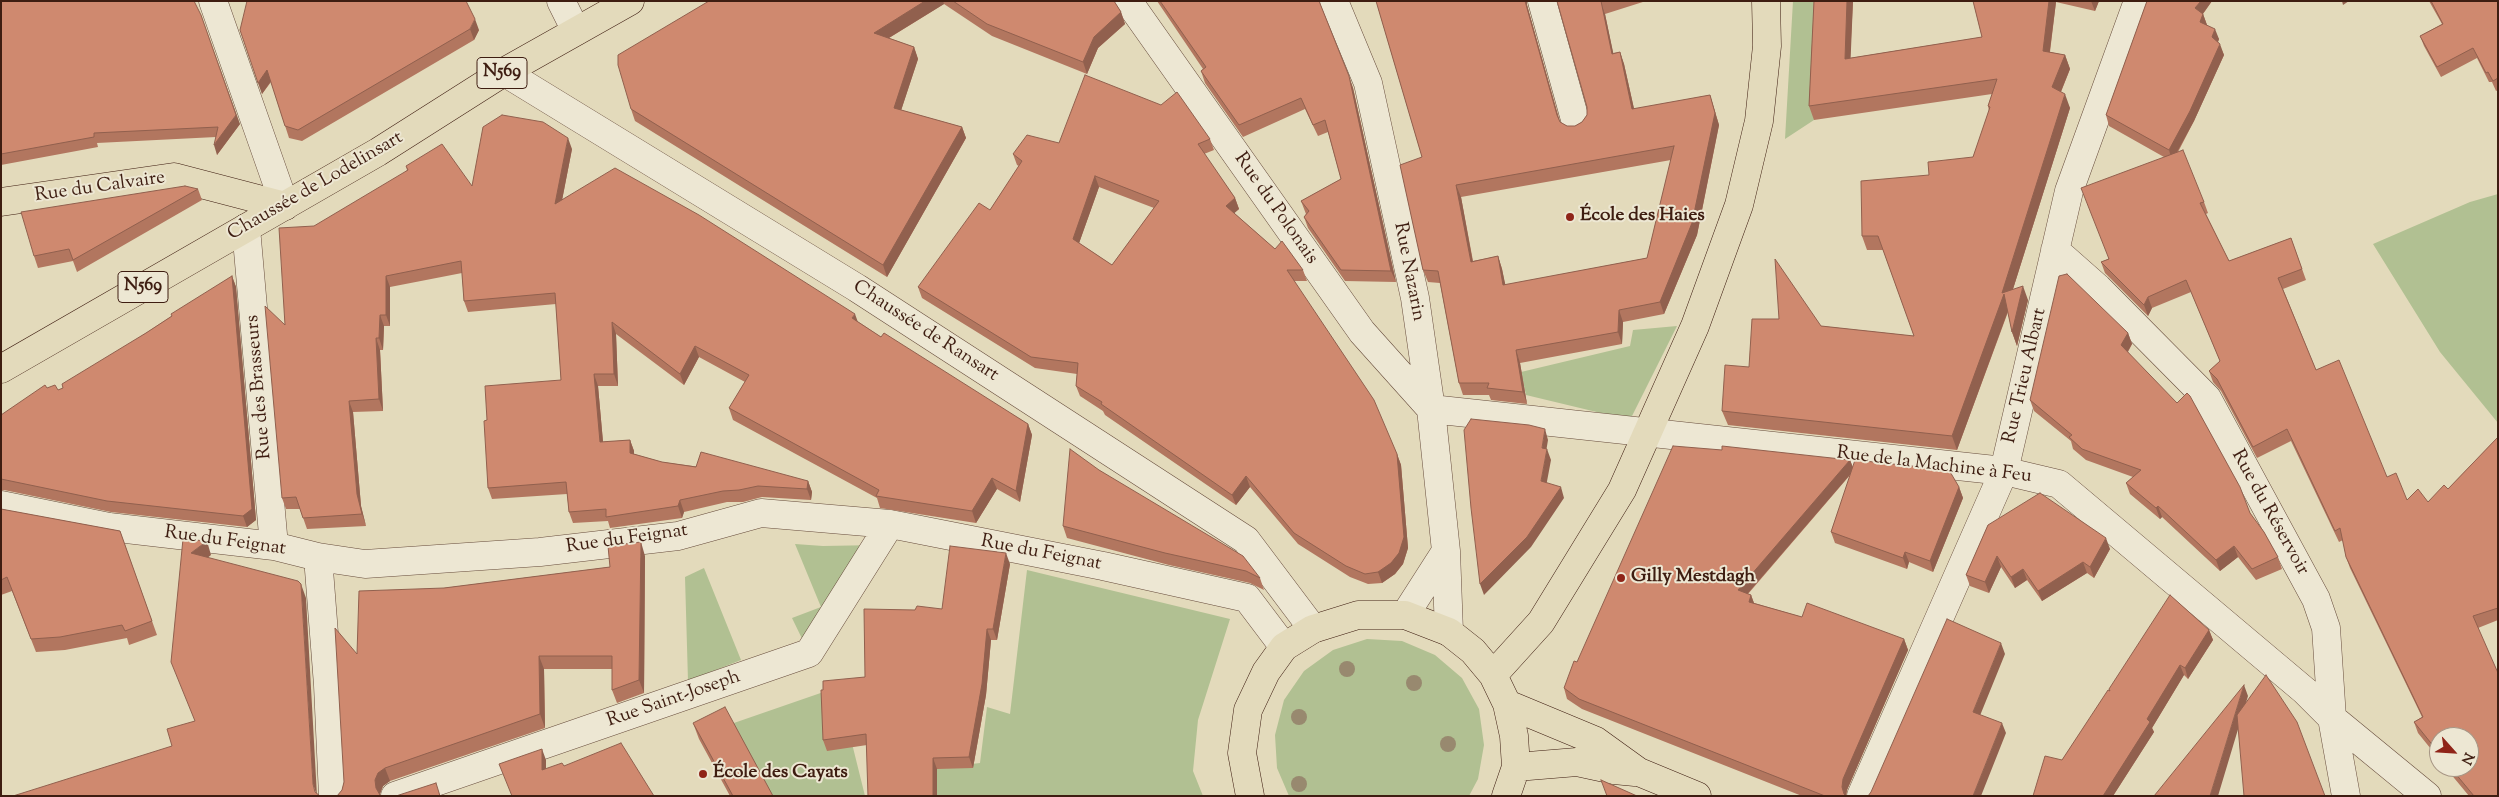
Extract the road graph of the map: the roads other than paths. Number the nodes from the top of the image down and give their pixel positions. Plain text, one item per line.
1 (213, 1) edge
2 (561, 1) edge
3 (630, 1) edge
4 (1128, 1) edge
5 (1334, 1) edge
6 (1542, 1) edge
7 (1766, 1) edge
8 (2138, 1) edge
9 (576, 31) junction
10 (504, 72) junction
11 (1576, 123) edge
12 (1, 202) edge
13 (285, 206) junction
14 (246, 228) junction
15 (2056, 250) junction
16 (1, 370) edge
17 (1431, 410) junction
18 (1650, 433) junction
19 (2004, 471) junction
20 (1, 505) edge
21 (890, 524) junction
22 (274, 546) junction
23 (1446, 551) junction
24 (318, 557) junction
25 (1405, 615) junction
26 (1313, 629) junction
27 (1449, 632) junction
28 (1284, 647) junction
29 (1493, 675) junction
30 (1507, 704) junction
31 (2332, 718) junction
32 (1516, 767) junction
33 (1639, 772) junction
34 (334, 796) edge
35 (395, 796) edge
36 (1250, 796) edge
37 (1506, 796) edge
38 (1696, 796) edge
39 (1861, 796) edge
40 (2346, 796) edge
41 (2427, 796) edge

1 - 13 street
2 - 9 street
3 - 9 main road, Chaussée de Lodelinsart / N569
4 - 17 street, Rue du Polonais
5 - 17 street, Rue Nazarin
6 - 11 street
7 - 18 main road
8 - 15 street, Rue Trieu Albart
9 - 10 main road, Chaussée de Lodelinsart / N569
10 - 13 main road, Chaussée de Lodelinsart / N569
10 - 26 street, Chaussée de Ransart
12 - 13 main road, Rue du Calvaire
13 - 14 main road, Chaussée de Lodelinsart / N569
14 - 16 main road, Chaussée de Lodelinsart / N569
14 - 22 street, Rue des Brasseurs
15 - 19 street, Rue Trieu Albart
15 - 31 street, Rue du Réservoir
17 - 18 street, Rue de la Machine à Feu
17 - 23 street, Rue Nazarin
18 - 19 street, Rue de la Machine à Feu
18 - 29 main road
19 - 31 street, Rue de la Machine à Feu
19 - 39 street, Rue Trieu Albart
20 - 22 street, Rue du Feignat
21 - 24 street, Rue du Feignat
21 - 28 street, Rue du Feignat
21 - 35 street, Rue Saint-Joseph
22 - 24 street, Rue du Feignat
23 - 25 street
23 - 27 street, Rue Nazarin
24 - 34 street
25 - 26 main road
25 - 27 main road
26 - 28 main road
27 - 29 main road
28 - 36 main road
29 - 30 main road
30 - 32 main road
30 - 33 main road
31 - 40 street
31 - 41 street
32 - 33 main road
32 - 37 main road
33 - 38 main road

